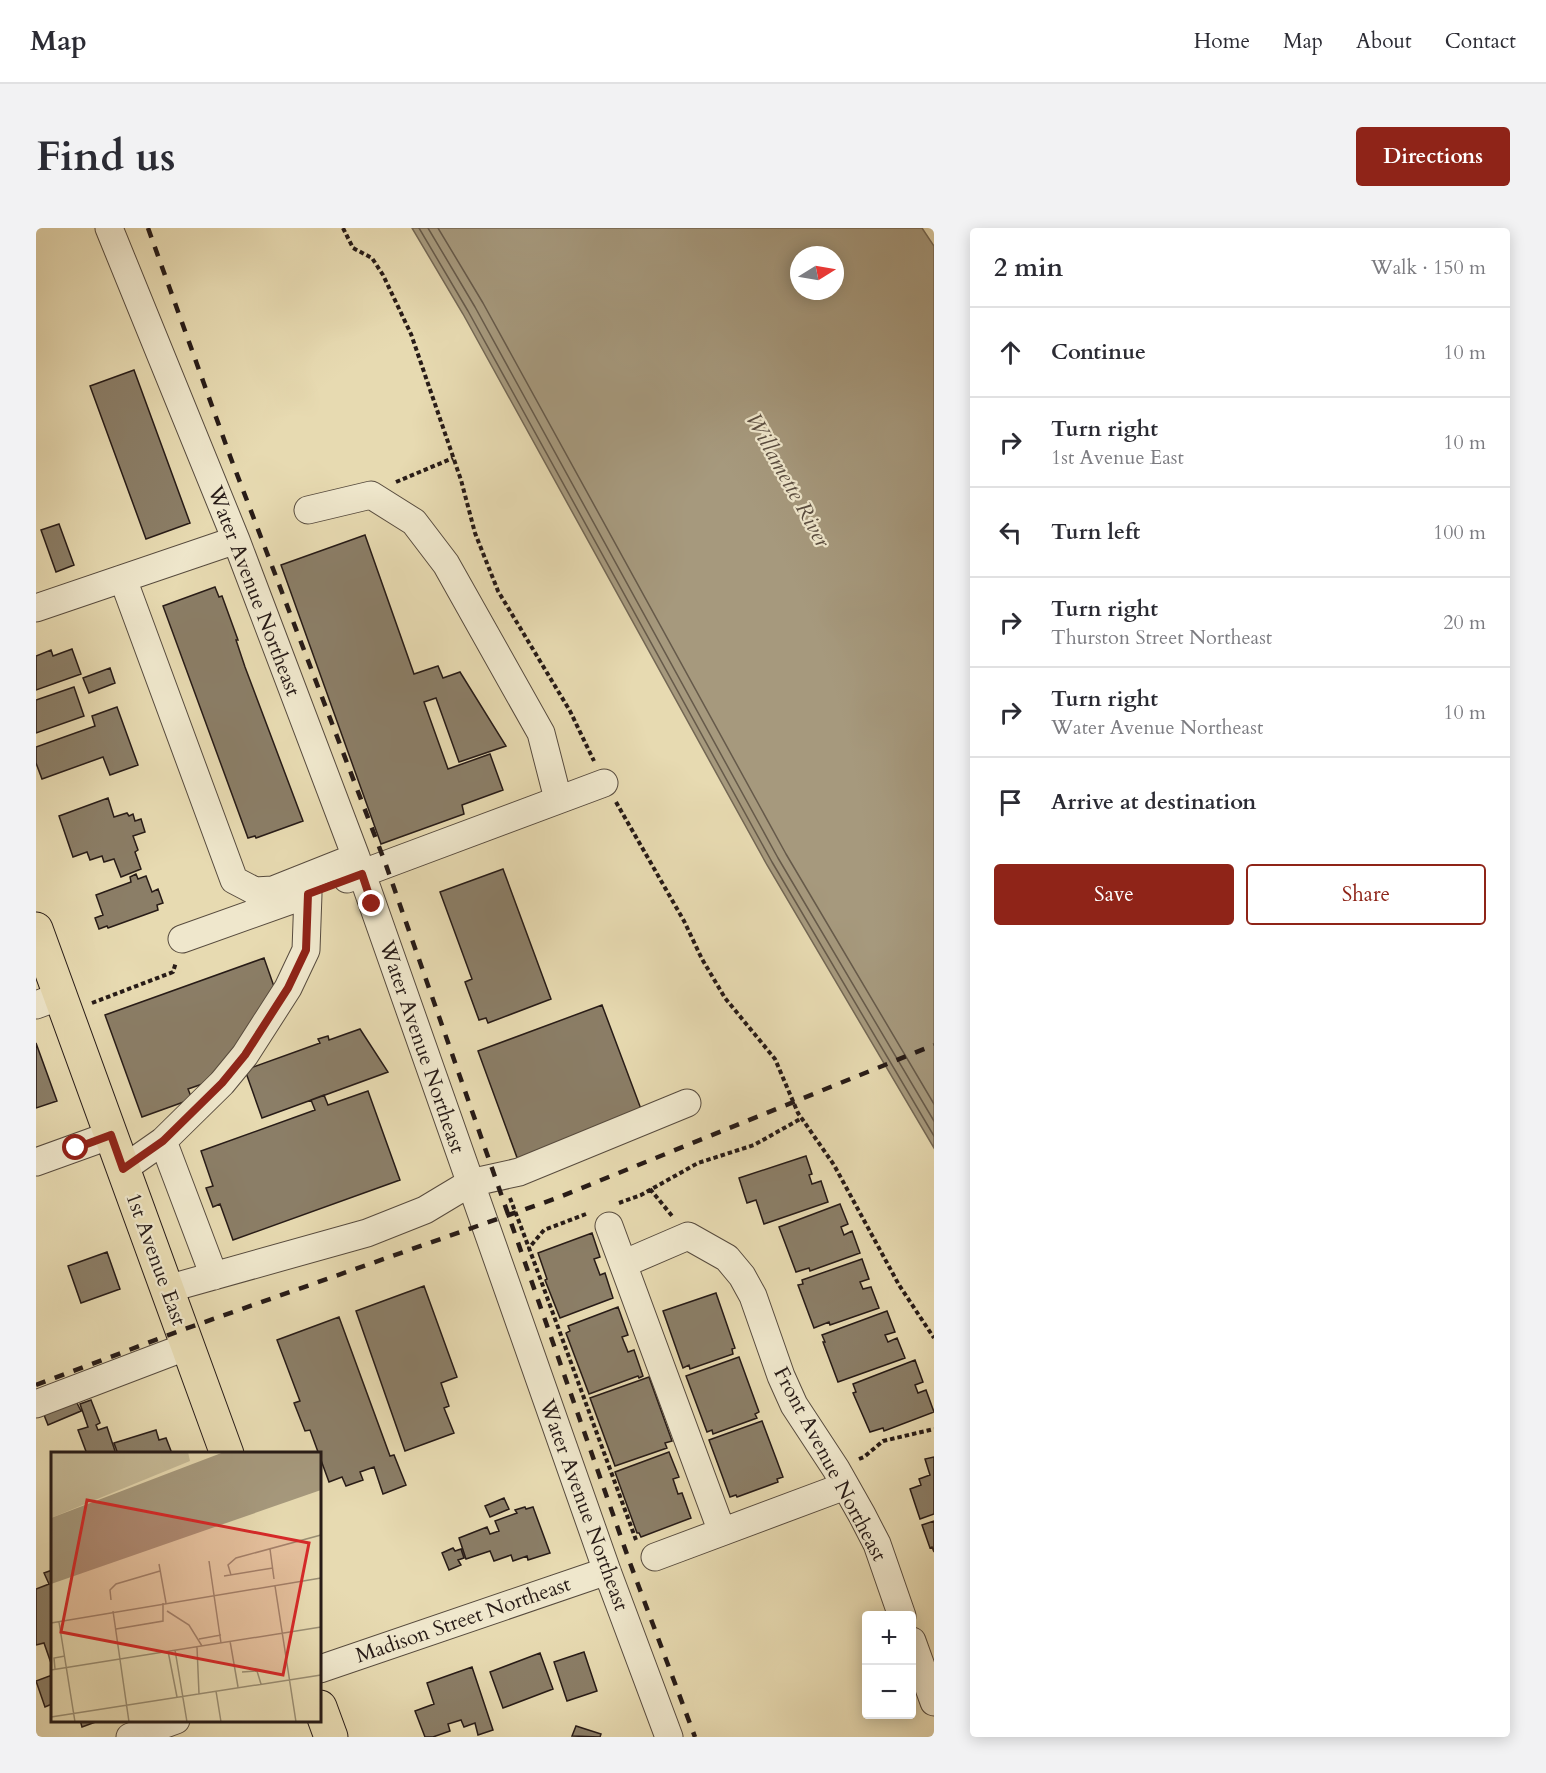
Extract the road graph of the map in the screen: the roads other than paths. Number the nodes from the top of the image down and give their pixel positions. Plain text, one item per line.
1 (109, 228) edge
2 (309, 510) dead end
3 (236, 540) junction
4 (123, 579) junction
5 (36, 608) edge
6 (604, 783) dead end
7 (558, 800) junction
8 (359, 865) junction
9 (308, 894) junction
10 (182, 939) road end
11 (39, 947) edge
12 (54, 1005) edge
13 (687, 1103) dead end
14 (111, 1135) junction
15 (163, 1141) junction
16 (36, 1162) edge
17 (123, 1169) junction
18 (470, 1183) junction
19 (609, 1226) dead end
20 (623, 1264) junction
21 (214, 1276) junction
22 (167, 1289) junction
23 (188, 1346) junction
24 (36, 1404) edge
25 (226, 1452) edge
26 (841, 1478) junction
27 (722, 1532) junction
28 (655, 1557) dead end
29 (607, 1571) junction
30 (900, 1611) edge
31 (916, 1652) edge
32 (321, 1669) edge
33 (934, 1702) edge
34 (321, 1710) edge
35 (171, 1722) edge
36 (130, 1737) edge
37 (331, 1737) edge
38 (669, 1737) edge

1 - 3 street, Water Avenue Northeast
2 - 7 street
3 - 4 street
3 - 8 street, Water Avenue Northeast
4 - 5 street
4 - 8 street
6 - 7 street
7 - 8 street
8 - 9 street
8 - 18 street, Water Avenue Northeast
9 - 10 street
9 - 15 street
11 - 12 main road, 1st Avenue East
12 - 14 main road, 1st Avenue East
13 - 18 street
14 - 16 street
14 - 17 main road, 1st Avenue East
15 - 17 street
15 - 21 street
17 - 22 main road, 1st Avenue East
18 - 21 street
18 - 29 street, Water Avenue Northeast
19 - 20 street
20 - 26 street, Front Avenue Northeast
20 - 27 street
21 - 22 street
22 - 23 main road, 1st Avenue East
23 - 24 street
23 - 25 main road, 1st Avenue East
26 - 27 street
26 - 30 street, Front Avenue Northeast
27 - 28 street
29 - 32 street, Madison Street Northeast
29 - 38 street, Water Avenue Northeast
31 - 33 street
34 - 37 main road
35 - 36 street

